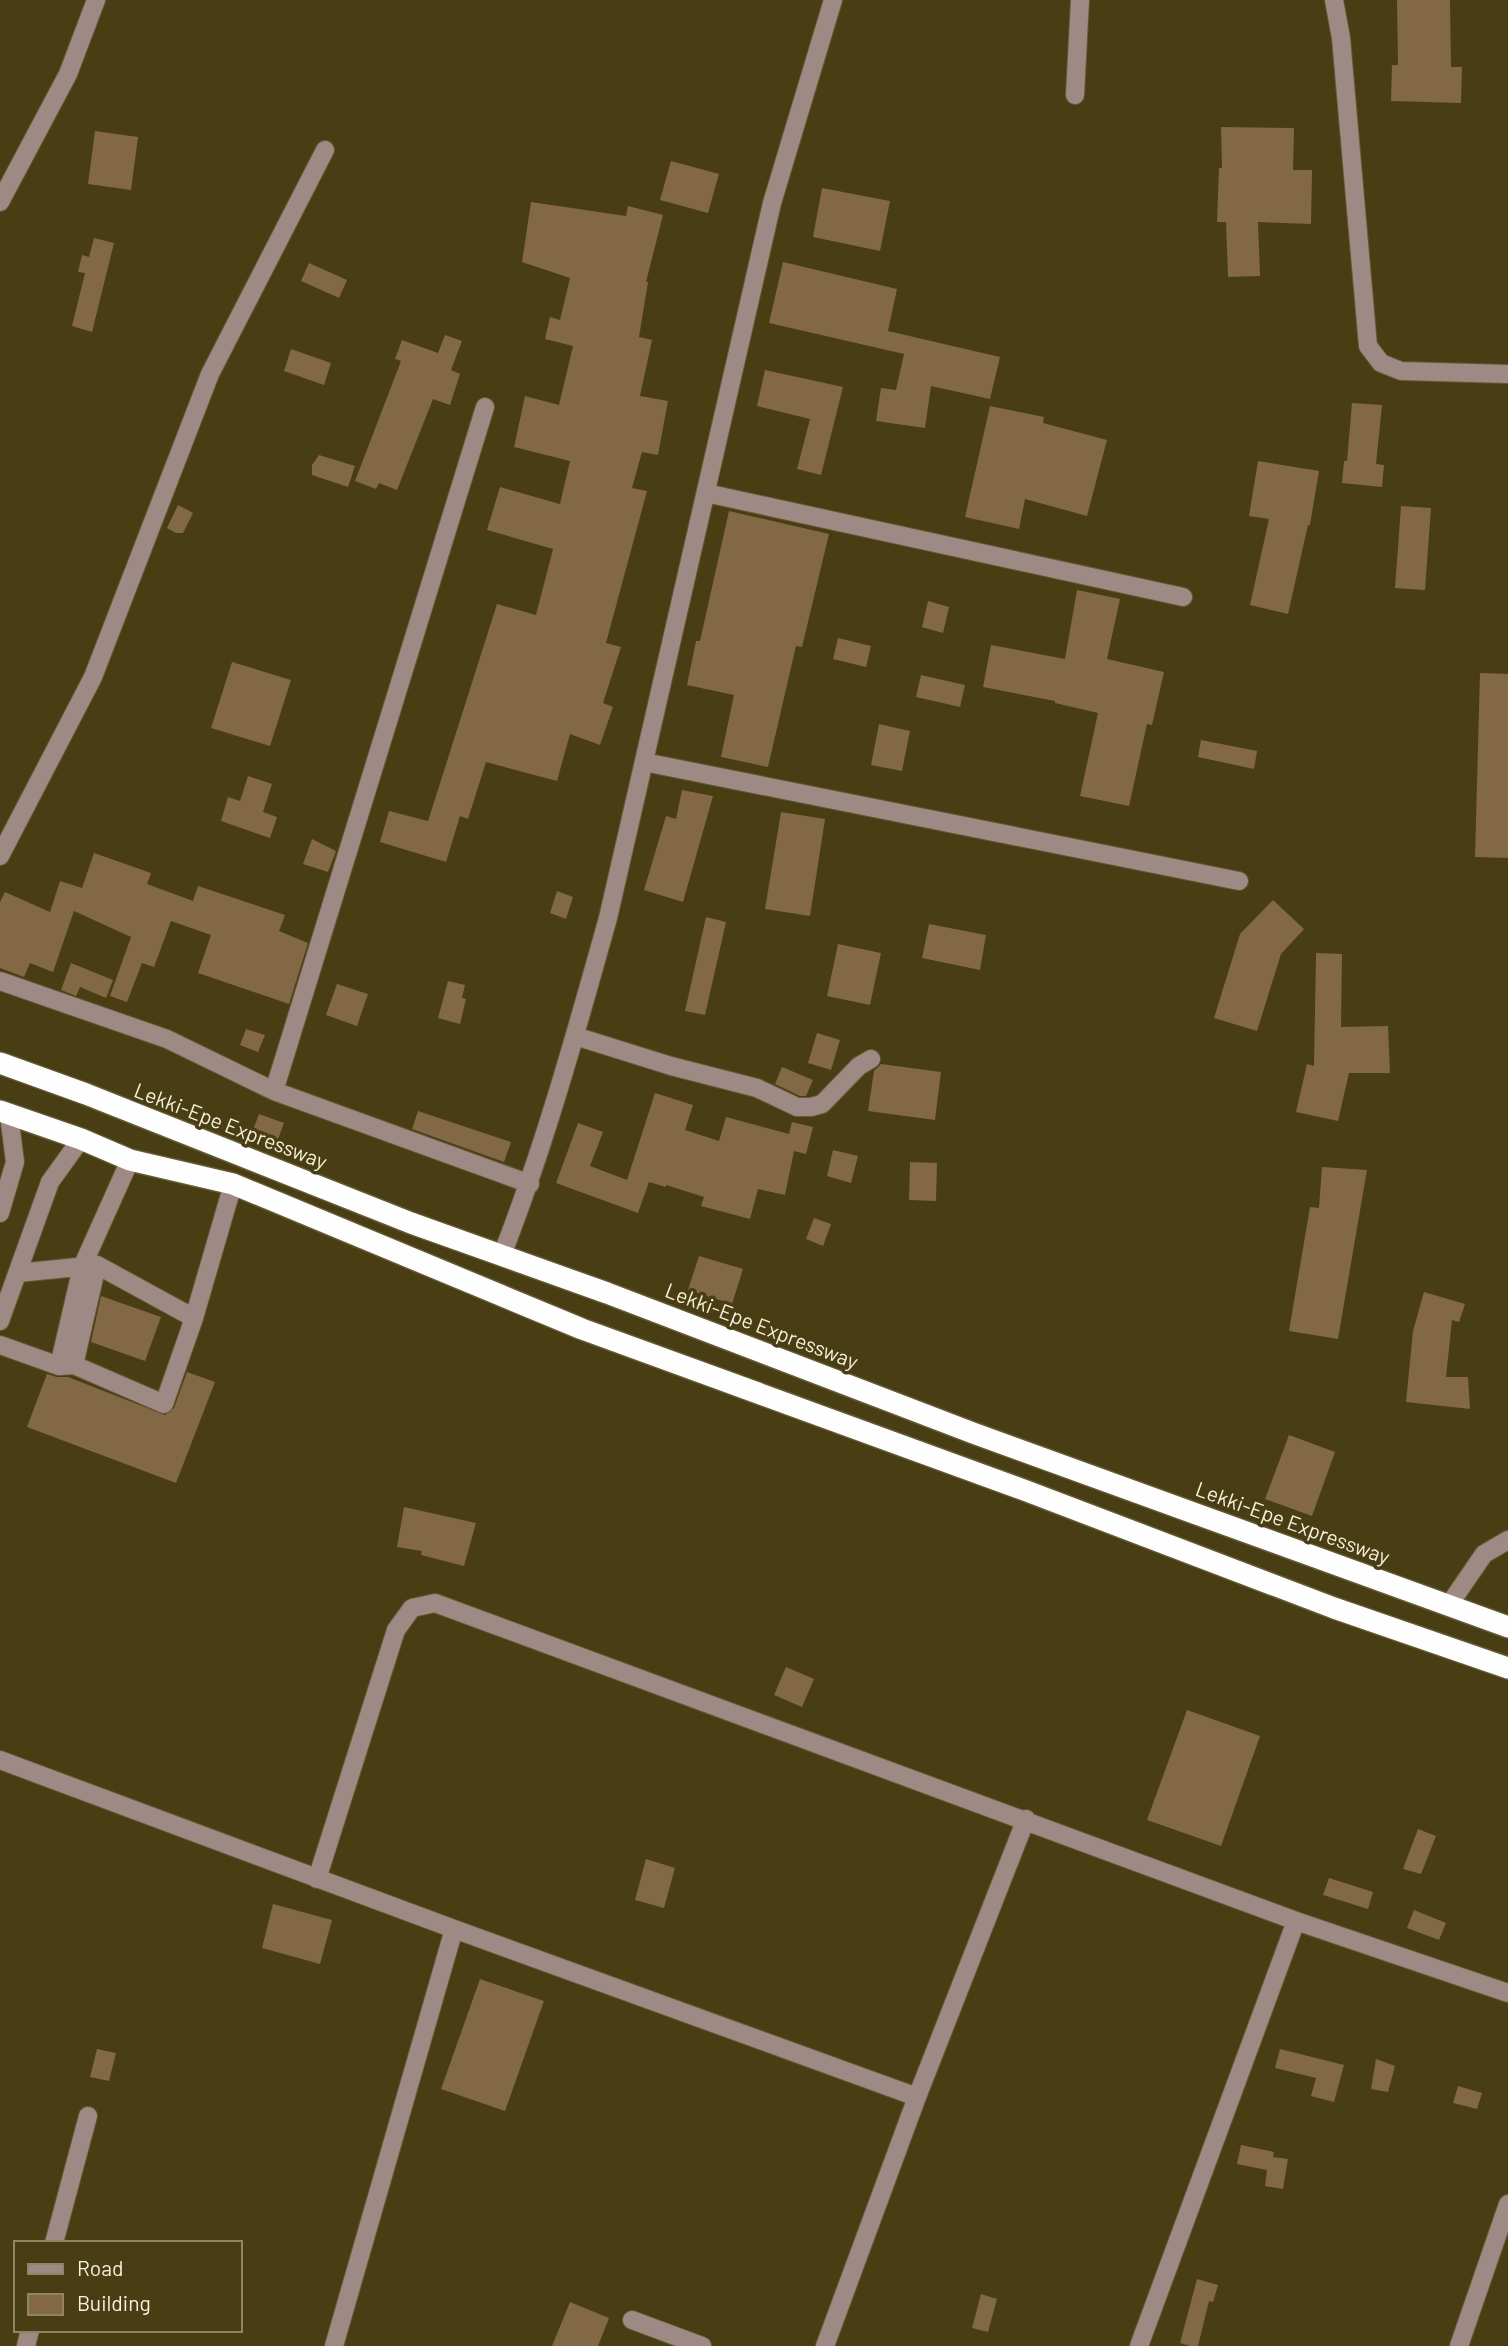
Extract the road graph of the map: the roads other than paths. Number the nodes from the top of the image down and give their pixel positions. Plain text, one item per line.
1 (96, 0) edge
2 (833, 0) edge
3 (1080, 0) edge
4 (1334, 0) edge
5 (1075, 95) dead end
6 (325, 150) dead end
7 (0, 202) edge
8 (1508, 374) edge
9 (485, 407) dead end
10 (705, 493) junction
11 (1183, 597) dead end
12 (644, 762) junction
13 (0, 856) edge
14 (1239, 881) dead end
15 (0, 981) edge
16 (575, 1036) junction
17 (871, 1059) dead end
18 (0, 1063) edge
19 (274, 1091) junction
20 (5, 1113) edge
21 (80, 1139) junction
22 (130, 1160) junction
23 (233, 1184) junction
24 (530, 1184) junction
25 (0, 1213) edge
26 (502, 1255) junction
27 (89, 1266) junction
28 (18, 1273) junction
29 (194, 1318) junction
30 (0, 1321) edge
31 (0, 1345) edge
32 (66, 1366) junction
33 (1036, 1454) junction
34 (1024, 1490) junction
35 (1508, 1540) edge
36 (1449, 1605) junction
37 (1508, 1627) edge
38 (1508, 1668) edge
39 (0, 1760) edge
40 (1026, 1819) junction
41 (317, 1879) junction
42 (1296, 1921) junction
43 (454, 1929) junction
44 (1508, 1993) edge
45 (917, 2097) junction
46 (88, 2116) dead end
47 (1508, 2204) edge
48 (55, 2241) edge
49 (632, 2320) dead end
50 (334, 2346) edge
51 (702, 2346) edge
52 (825, 2346) edge
53 (1139, 2346) edge
54 (1459, 2346) edge

1 - 7 street
2 - 10 street
3 - 5 street
4 - 8 street
6 - 13 street
9 - 19 street
10 - 11 street
10 - 12 street
12 - 14 street
12 - 16 street
15 - 19 street
16 - 17 street
16 - 24 street
18 - 26 highway, Lekki-Epe Expressway
19 - 24 street
20 - 21 highway
20 - 25 street
21 - 22 highway
21 - 28 street
22 - 23 highway
22 - 27 street
23 - 29 street
23 - 34 highway
24 - 26 street
26 - 33 highway, Lekki-Epe Expressway
27 - 28 street
27 - 29 street
27 - 32 street
28 - 30 street
29 - 32 street
31 - 32 street
33 - 34 highway
33 - 36 highway, Lekki-Epe Expressway
34 - 38 highway
35 - 36 street
36 - 37 highway, Lekki-Epe Expressway
39 - 41 street
40 - 41 street
40 - 42 street
40 - 45 street
41 - 43 street
42 - 44 street
42 - 53 street
43 - 45 street
43 - 50 street
45 - 52 street
46 - 48 street
47 - 54 street
49 - 51 street

